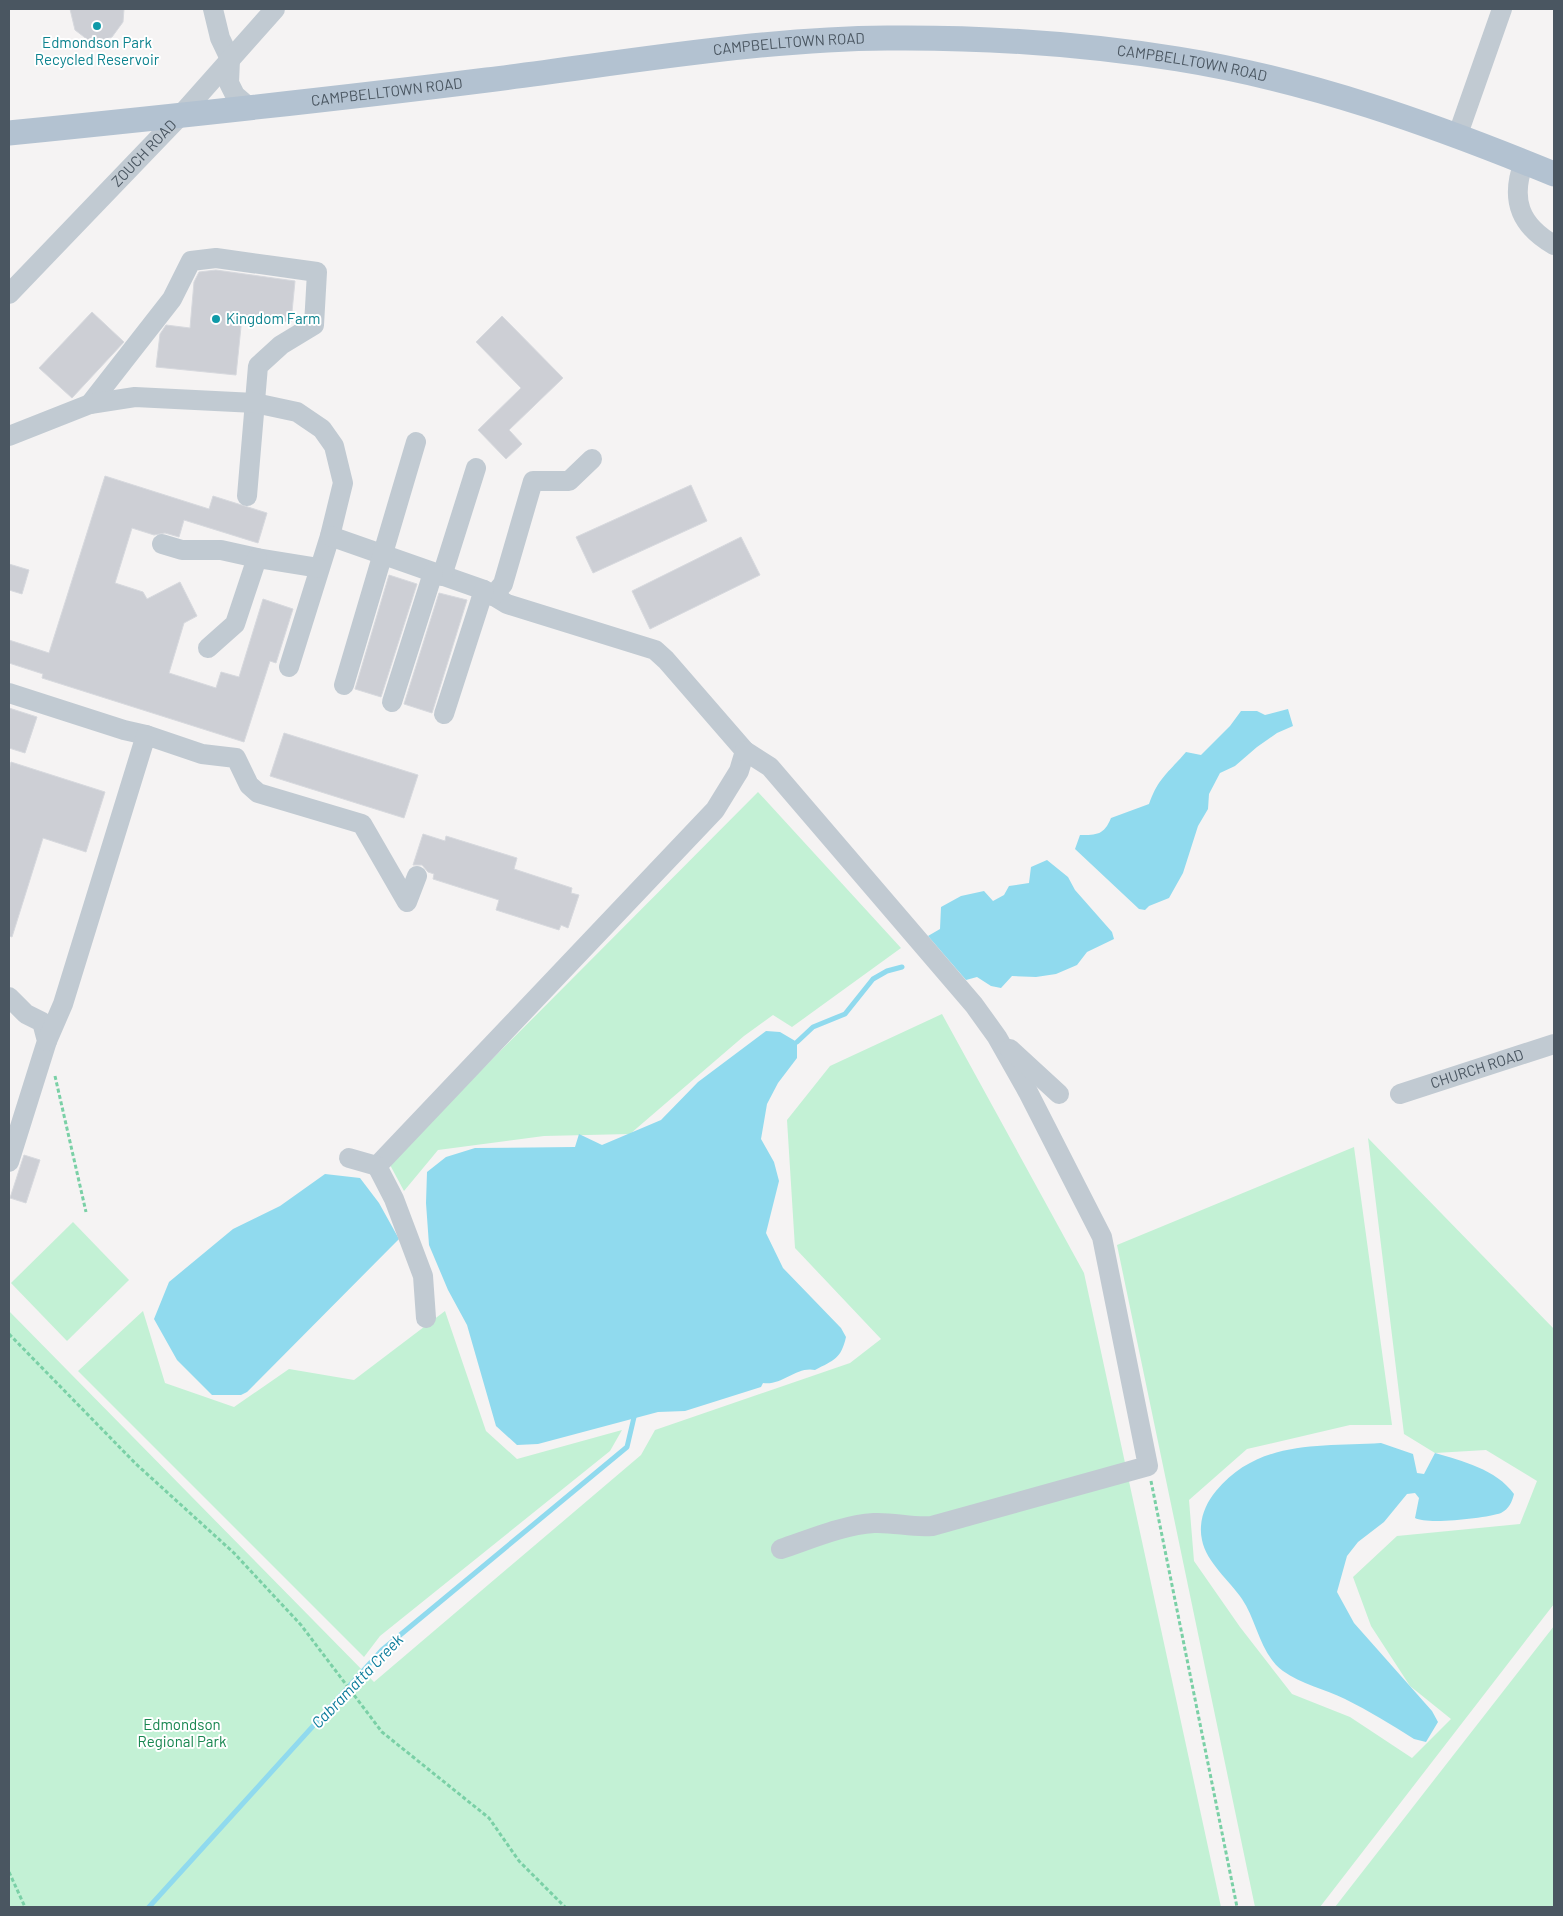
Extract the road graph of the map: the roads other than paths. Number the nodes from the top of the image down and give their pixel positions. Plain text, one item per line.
1 (213, 9) edge
2 (274, 9) edge
3 (1502, 9) edge
4 (230, 59) junction
5 (249, 107) junction
6 (180, 116) junction
7 (9, 133) edge
8 (1458, 134) junction
9 (1524, 162) junction
10 (1554, 174) edge
11 (1554, 245) edge
12 (9, 294) edge
13 (255, 403) junction
14 (90, 404) junction
15 (9, 436) edge
16 (416, 442) dead end
17 (592, 459) dead end
18 (476, 468) dead end
19 (247, 496) dead end
20 (330, 536) junction
21 (162, 544) dead end
22 (384, 555) junction
23 (257, 558) junction
24 (319, 568) junction
25 (437, 574) junction
26 (489, 593) junction
27 (208, 648) dead end
28 (289, 666) dead end
29 (344, 685) dead end
30 (9, 693) edge
31 (392, 702) dead end
32 (444, 714) dead end
33 (146, 735) junction
34 (745, 751) junction
35 (417, 876) dead end
36 (9, 997) edge
37 (997, 1037) junction
38 (47, 1041) junction
39 (1554, 1044) edge
40 (1059, 1094) dead end
41 (1400, 1094) dead end
42 (349, 1158) dead end
43 (9, 1162) edge
44 (377, 1166) junction
45 (426, 1318) dead end
46 (781, 1549) dead end

1 - 4 street
2 - 4 street, ZOUCH ROAD
3 - 8 street
4 - 5 street
4 - 6 street, ZOUCH ROAD
5 - 6 main road, CAMPBELLTOWN ROAD
5 - 8 main road, CAMPBELLTOWN ROAD
6 - 7 main road, CAMPBELLTOWN ROAD
6 - 12 street, ZOUCH ROAD
8 - 9 main road, CAMPBELLTOWN ROAD
9 - 10 main road, CAMPBELLTOWN ROAD
9 - 11 street
13 - 14 street
13 - 14 street
13 - 19 street
13 - 20 street
14 - 15 street
16 - 22 street
17 - 26 street
18 - 25 street
20 - 22 street
20 - 24 street
21 - 23 street
22 - 25 street
22 - 29 street
23 - 24 street
23 - 27 street
24 - 28 street
25 - 26 street
25 - 31 street
26 - 32 street
26 - 34 street
30 - 33 street
33 - 35 street
33 - 38 street
34 - 37 street
34 - 44 street
36 - 38 street
37 - 40 street
37 - 46 street
38 - 43 street
39 - 41 street, CHURCH ROAD
42 - 44 street
44 - 45 street

